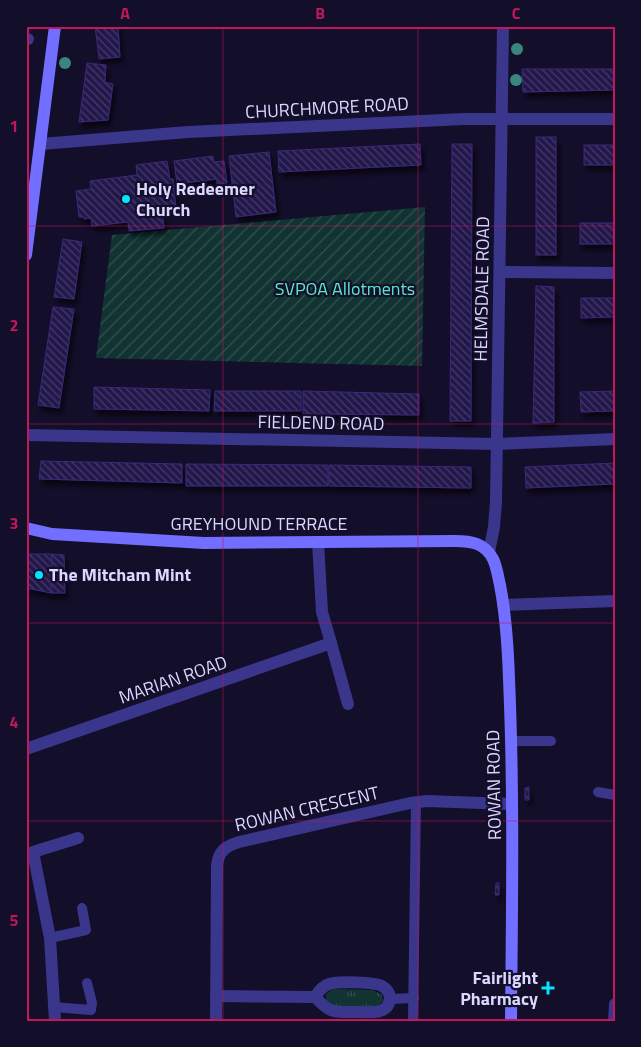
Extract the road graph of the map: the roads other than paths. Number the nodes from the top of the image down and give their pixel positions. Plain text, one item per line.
1 (55, 26) edge
2 (503, 26) edge
3 (501, 119) junction
4 (615, 119) edge
5 (41, 144) junction
6 (26, 255) edge
7 (500, 272) junction
8 (615, 273) edge
9 (26, 435) edge
10 (615, 439) edge
11 (497, 444) junction
12 (26, 528) edge
13 (318, 542) junction
14 (489, 552) junction
15 (615, 601) edge
16 (503, 605) junction
17 (331, 643) junction
18 (348, 704) dead end
19 (512, 741) junction
20 (551, 741) dead end
21 (26, 749) edge
22 (598, 792) dead end
23 (615, 795) edge
24 (416, 802) junction
25 (512, 804) junction
26 (78, 838) dead end
27 (82, 908) dead end
28 (50, 938) junction
29 (87, 983) dead end
30 (216, 996) junction
31 (315, 997) junction
32 (414, 998) junction
33 (390, 999) junction
34 (615, 1004) edge
35 (54, 1007) junction
36 (55, 1021) edge
37 (216, 1021) edge
38 (413, 1021) edge
39 (511, 1021) edge
40 (614, 1021) edge

1 - 5 main road
2 - 3 street, HELMSDALE ROAD
3 - 4 street, CHURCHMORE ROAD
3 - 5 street, CHURCHMORE ROAD
3 - 7 street, HELMSDALE ROAD
5 - 6 main road
7 - 8 street
7 - 11 street, HELMSDALE ROAD
9 - 11 street, FIELDEND ROAD
10 - 11 street, FIELDEND ROAD
11 - 14 street, HELMSDALE ROAD
12 - 13 main road, GREYHOUND TERRACE
13 - 14 main road, GREYHOUND TERRACE
13 - 17 street
14 - 16 main road, ROWAN ROAD
15 - 16 street
16 - 19 main road, ROWAN ROAD
17 - 18 street
17 - 21 street, MARIAN ROAD
19 - 20 lane
19 - 25 main road, ROWAN ROAD
22 - 23 lane
24 - 25 street, ROWAN CRESCENT
24 - 30 street, ROWAN CRESCENT
24 - 32 lane
25 - 39 main road, ROWAN ROAD
26 - 28 street
27 - 28 lane
28 - 35 street
29 - 35 lane
30 - 31 street
30 - 37 street, ROWAN CRESCENT
31 - 33 street
31 - 33 street
32 - 33 lane
32 - 38 lane
34 - 40 street
35 - 36 street

